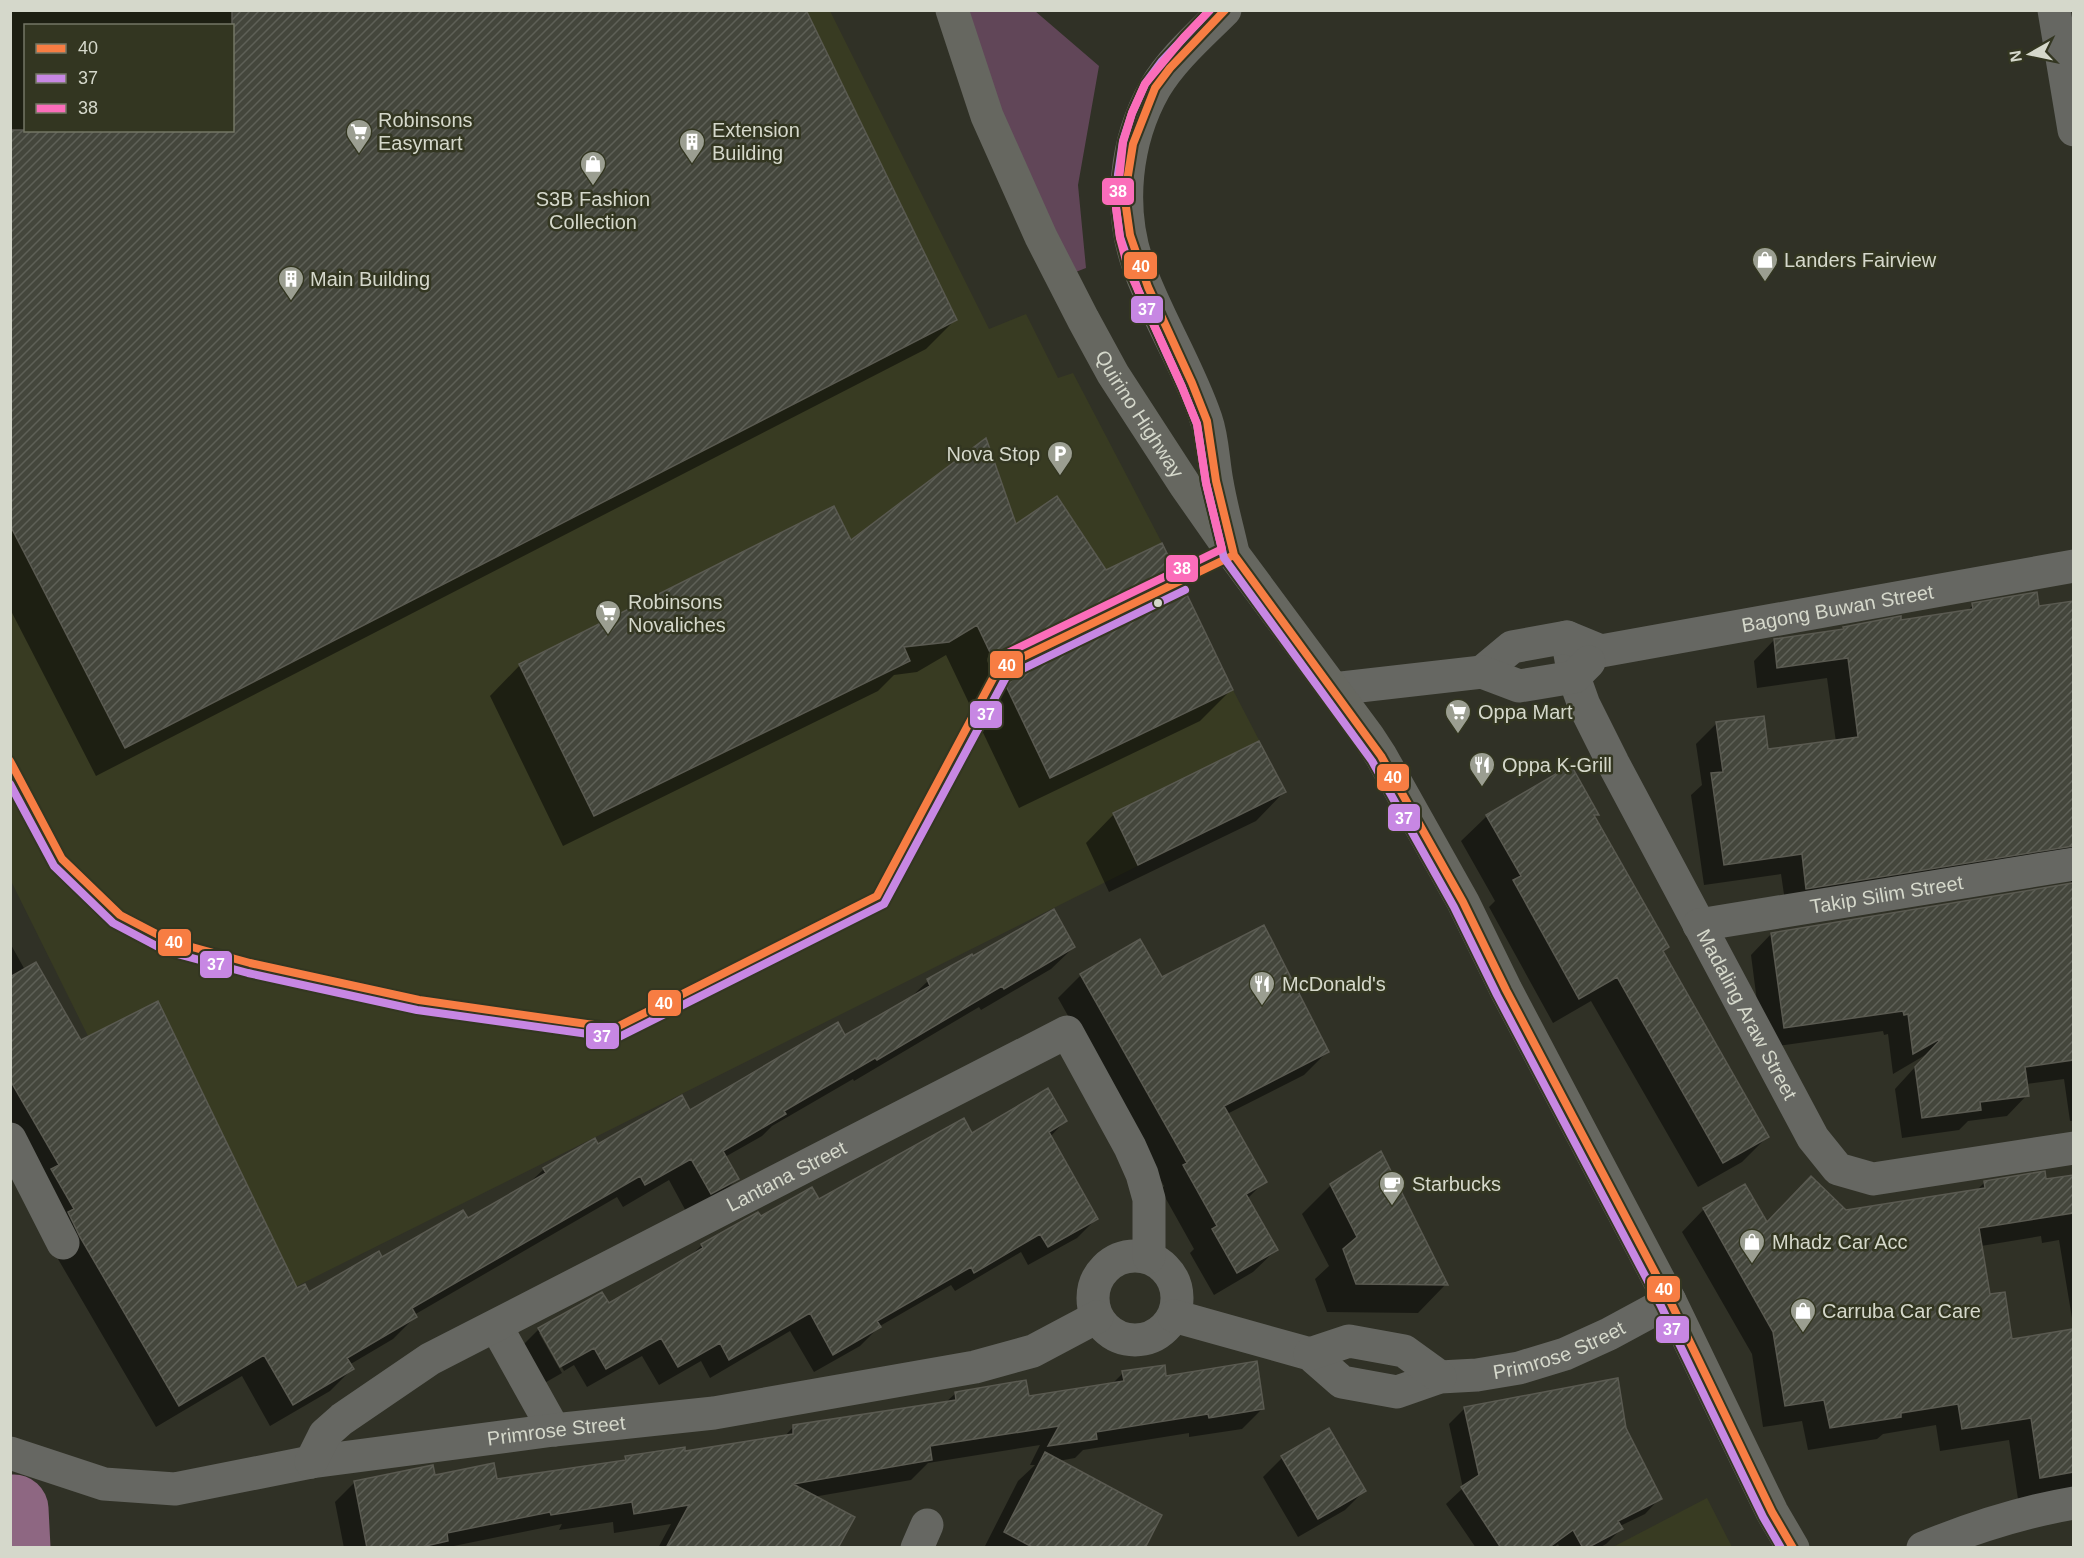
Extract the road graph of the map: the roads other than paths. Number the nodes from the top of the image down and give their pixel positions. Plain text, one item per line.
1 (952, 10) edge
2 (1225, 10) edge
3 (2055, 10) edge
4 (2073, 130) edge
5 (1234, 555) junction
6 (2073, 566) edge
7 (1567, 637) junction
8 (1600, 651) junction
9 (1482, 672) junction
10 (1574, 677) junction
11 (1333, 689) junction
12 (2073, 864) edge
13 (1699, 925) junction
14 (10, 1139) edge
15 (2073, 1148) edge
16 (63, 1243) dead end
17 (1149, 1257) junction
18 (1670, 1301) junction
19 (1174, 1316) junction
20 (1097, 1317) junction
21 (496, 1326) junction
22 (554, 1430) junction
23 (10, 1453) edge
24 (311, 1462) junction
25 (2073, 1503) edge
26 (1793, 1548) edge
27 (1923, 1548) edge

1 - 5 main road, Quirino Highway
2 - 5 main road
3 - 4 street
5 - 11 main road, Quirino Highway
6 - 8 street, Bagong Buwan Street
7 - 8 street
7 - 9 street
7 - 10 street, Madaling Araw Street
8 - 10 street
9 - 10 street
9 - 11 street
10 - 13 street, Madaling Araw Street
11 - 18 main road, Quirino Highway
12 - 13 street, Takip Silim Street
13 - 15 street, Madaling Araw Street
14 - 16 street
17 - 19 street
17 - 20 street
17 - 21 street, Lantana Street
18 - 19 street, Primrose Street
18 - 26 main road, Quirino Highway
19 - 20 street
20 - 22 street, Primrose Street
21 - 22 street
21 - 24 street, Lantana Street
22 - 24 street, Primrose Street
23 - 24 street, Primrose Street
25 - 27 street

